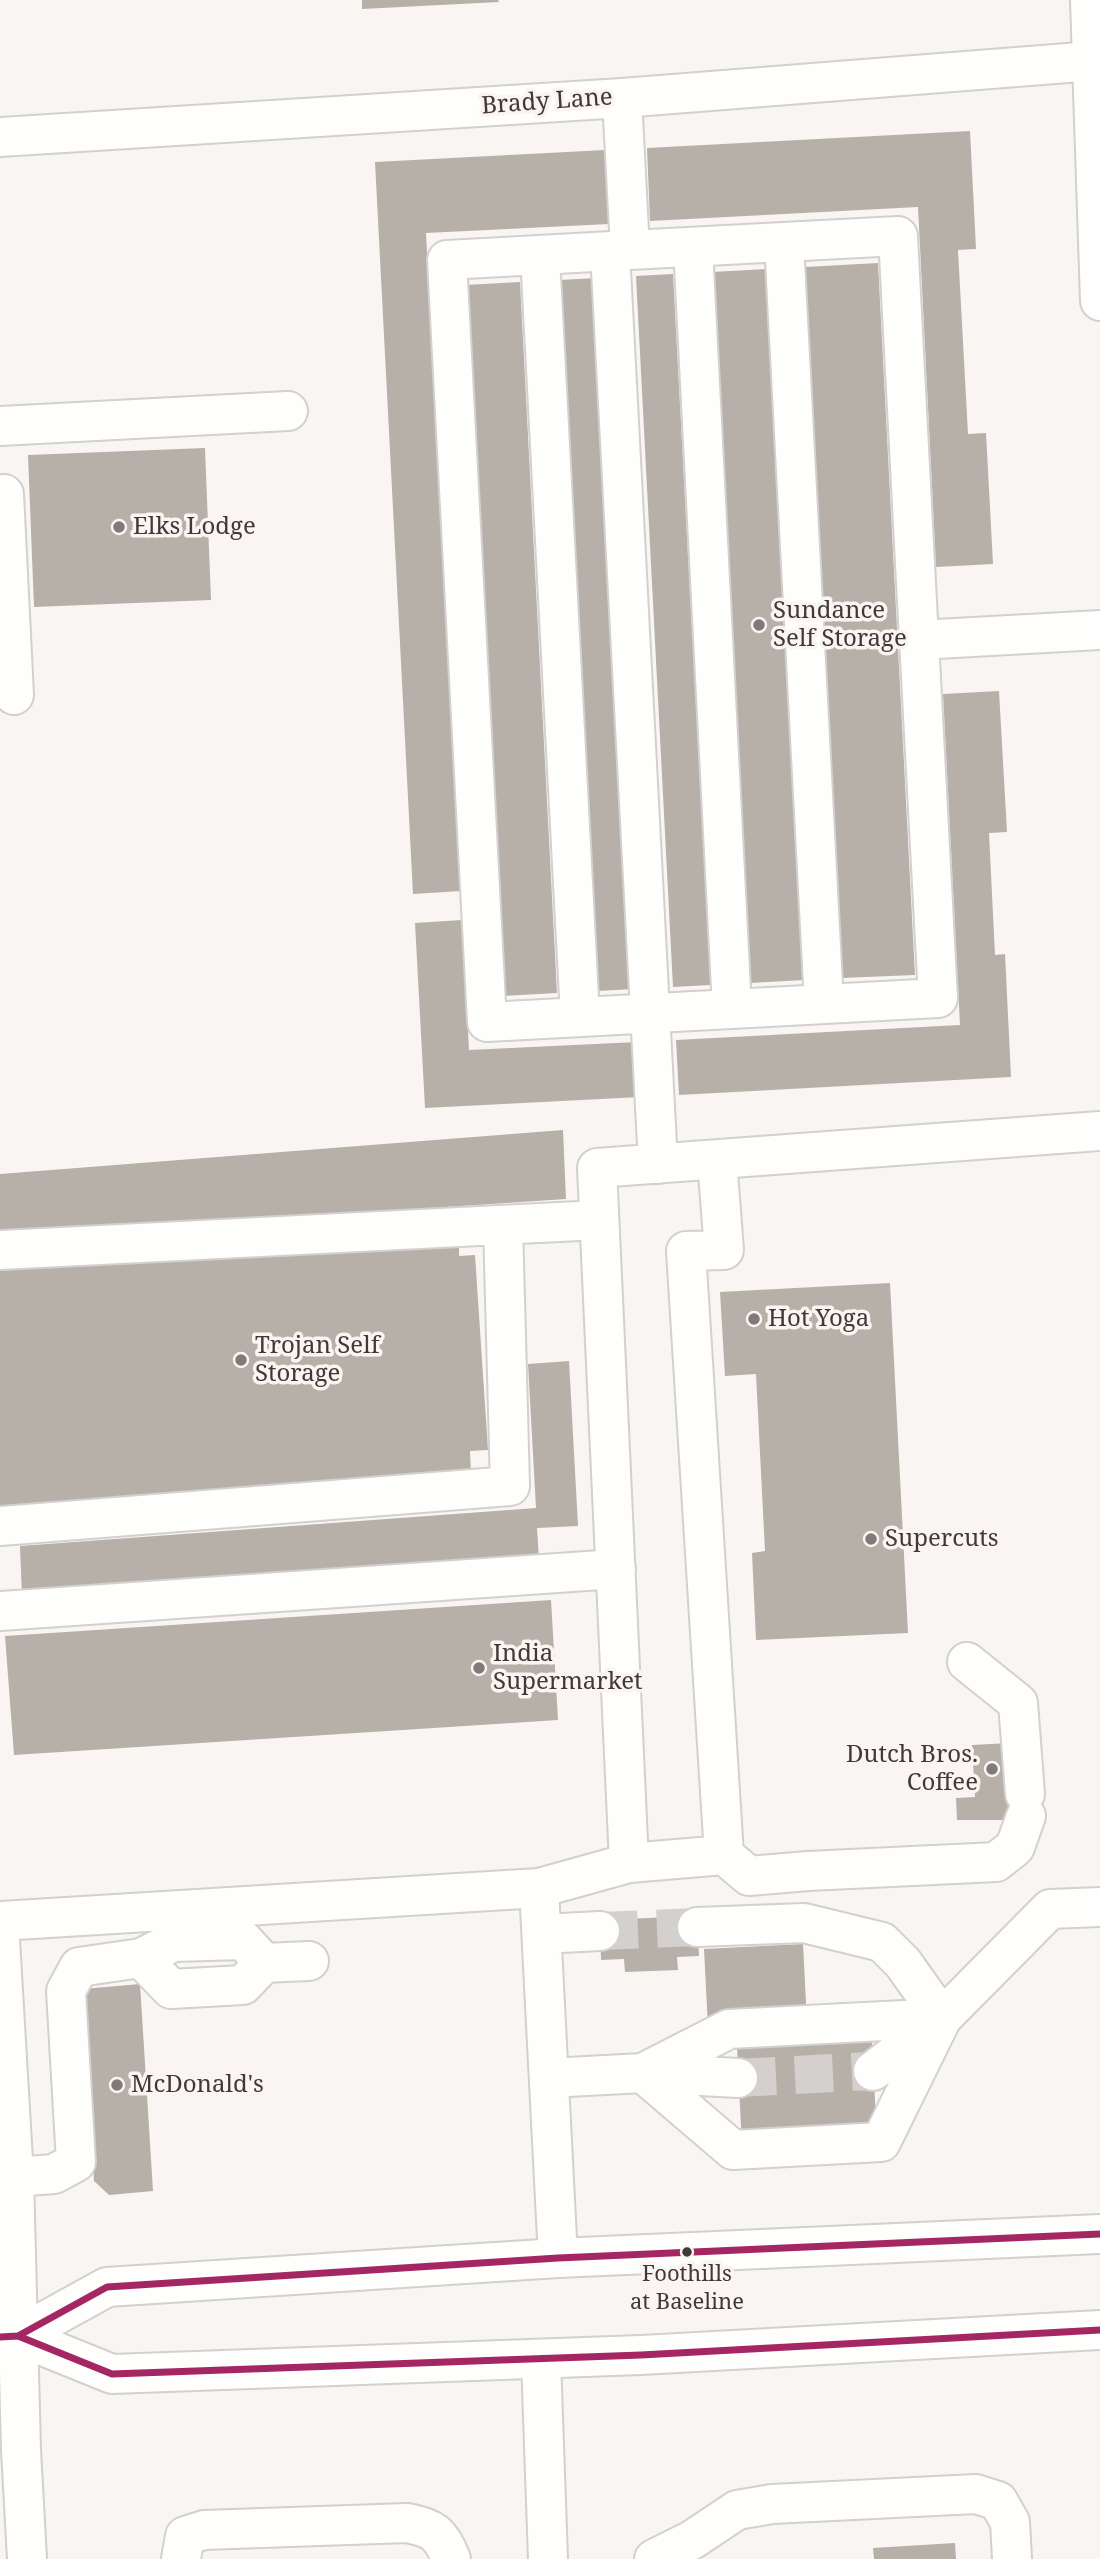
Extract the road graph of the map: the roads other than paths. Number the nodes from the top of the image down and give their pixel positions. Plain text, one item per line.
1 (1090, 0) edge
2 (1093, 61) junction
3 (622, 98) junction
4 (0, 137) edge
5 (784, 242) junction
6 (693, 247) junction
7 (620, 251) junction
8 (540, 255) junction
9 (1100, 302) edge
10 (288, 411) dead end
11 (0, 426) edge
12 (4, 494) dead end
13 (1100, 630) edge
14 (919, 640) junction
15 (14, 695) dead end
16 (824, 1004) junction
17 (732, 1009) junction
18 (650, 1013) junction
19 (580, 1017) junction
20 (1100, 1131) edge
21 (717, 1160) junction
22 (658, 1164) junction
23 (599, 1220) junction
24 (503, 1225) junction
25 (0, 1250) edge
26 (0, 1525) edge
27 (615, 1569) junction
28 (0, 1611) edge
29 (967, 1662) dead end
30 (724, 1855) junction
31 (629, 1863) junction
32 (539, 1888) junction
33 (1100, 1907) edge
34 (0, 1921) edge
35 (698, 1927) tunnel mouth
36 (600, 1931) tunnel mouth
37 (542, 1934) junction
38 (0, 1940) edge
39 (309, 1961) dead end
40 (942, 2018) junction
41 (873, 2071) tunnel mouth
42 (643, 2073) junction
43 (549, 2078) junction
44 (738, 2078) tunnel mouth
45 (14, 2177) junction
46 (1100, 2234) edge
47 (558, 2258) junction
48 (1100, 2330) edge
49 (9, 2337) edge
50 (541, 2359) junction
51 (701, 2550) edge
52 (27, 2559) edge
53 (181, 2559) edge
54 (451, 2559) edge
55 (548, 2559) edge
56 (654, 2559) edge
57 (1012, 2559) edge

1 - 2 main road
2 - 3 main road, Brady Lane
2 - 9 main road
3 - 4 main road, Brady Lane
3 - 7 main road
5 - 6 main road
5 - 14 main road
5 - 16 main road
6 - 7 main road
6 - 17 main road
7 - 8 main road
7 - 18 main road
8 - 19 main road
8 - 19 main road
10 - 11 main road
12 - 15 main road
13 - 14 main road
14 - 16 main road
16 - 17 main road
17 - 18 main road
18 - 19 main road
18 - 22 main road
20 - 21 main road
21 - 22 main road
21 - 30 main road
22 - 23 main road
23 - 24 main road
23 - 27 main road
24 - 25 main road
24 - 26 main road
27 - 28 main road
27 - 31 main road
29 - 30 main road
30 - 31 main road
31 - 32 main road
32 - 34 main road
32 - 37 main road
33 - 40 main road
35 - 40 main road
36 - 37 main road
37 - 43 main road
38 - 45 main road
39 - 45 main road
40 - 41 main road
40 - 42 main road
40 - 42 main road
42 - 43 main road
42 - 44 main road
43 - 47 main road
45 - 49 main road
46 - 47 main road
47 - 49 main road
48 - 50 main road
49 - 50 main road
49 - 52 main road
50 - 55 main road
51 - 56 main road
51 - 57 main road
53 - 54 main road

